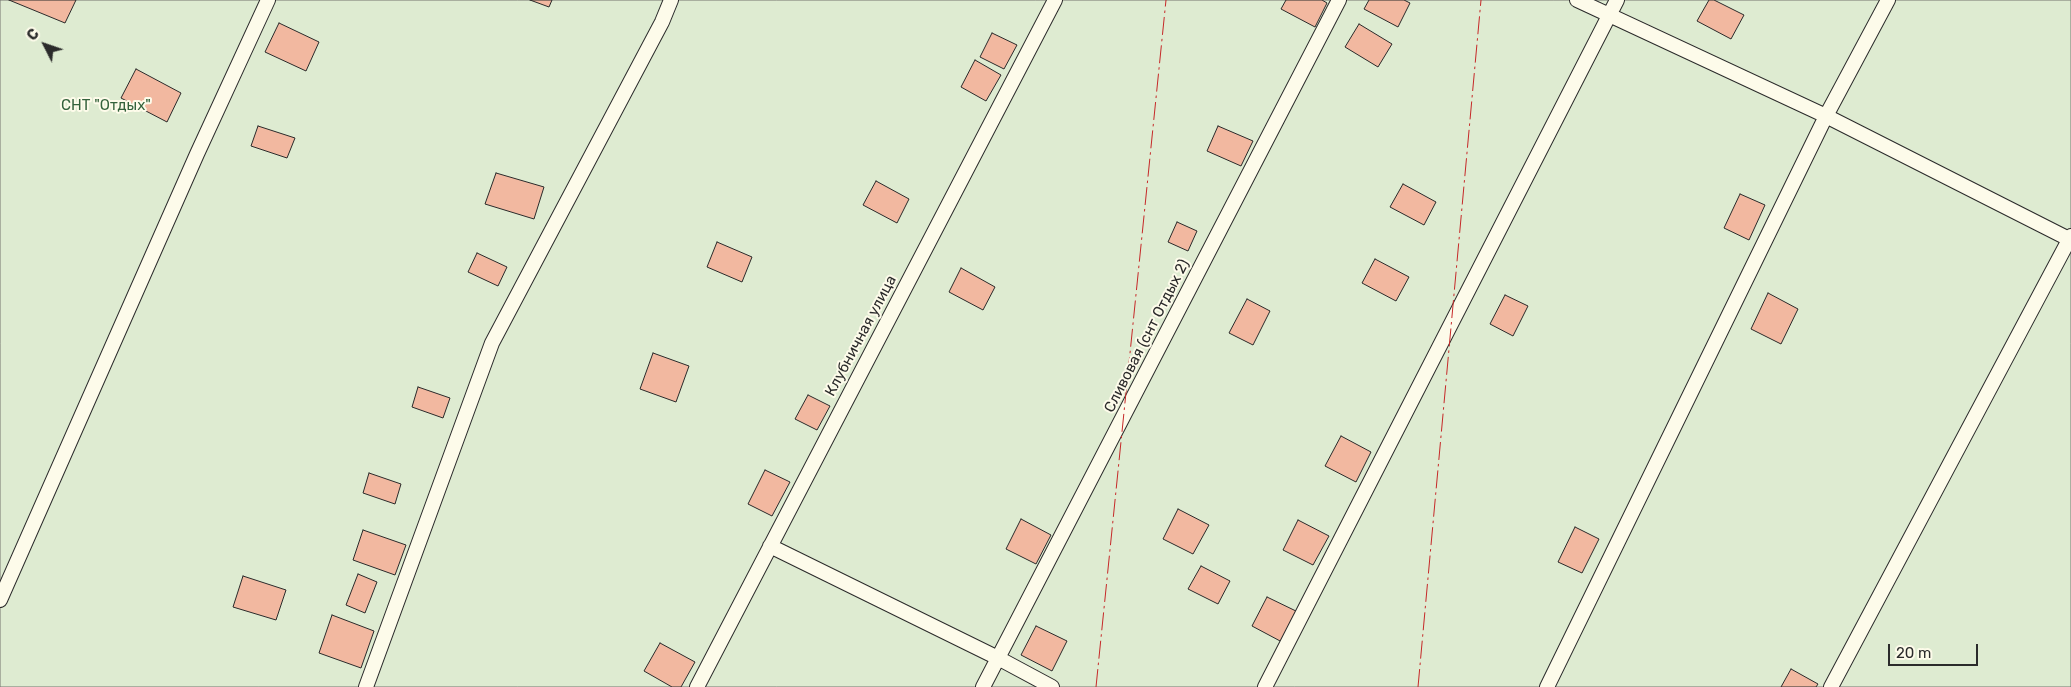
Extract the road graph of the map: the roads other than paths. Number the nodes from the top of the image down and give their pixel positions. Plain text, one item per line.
1 (268, 0) edge
2 (672, 0) edge
3 (1055, 0) edge
4 (1339, 0) edge
5 (1578, 0) edge
6 (1617, 0) edge
7 (1888, 0) edge
8 (1609, 14) junction
9 (1826, 116) junction
10 (2070, 238) edge
11 (770, 546) junction
12 (0, 600) edge
13 (998, 658) junction
14 (366, 687) edge
15 (697, 687) edge
16 (984, 687) edge
17 (1052, 687) edge
18 (1265, 687) edge
19 (1547, 687) edge
20 (1831, 687) edge

1 - 12 lane
2 - 14 lane
3 - 11 lane, Клубничная улица
4 - 13 lane, Сливовая (снт Отдых 2)
5 - 8 lane
6 - 8 lane
7 - 9 lane
8 - 9 lane
8 - 18 lane
9 - 10 lane
9 - 19 lane
10 - 20 lane
11 - 13 lane
11 - 15 lane, Клубничная улица
13 - 16 lane, Сливовая (снт Отдых 2)
13 - 17 lane

